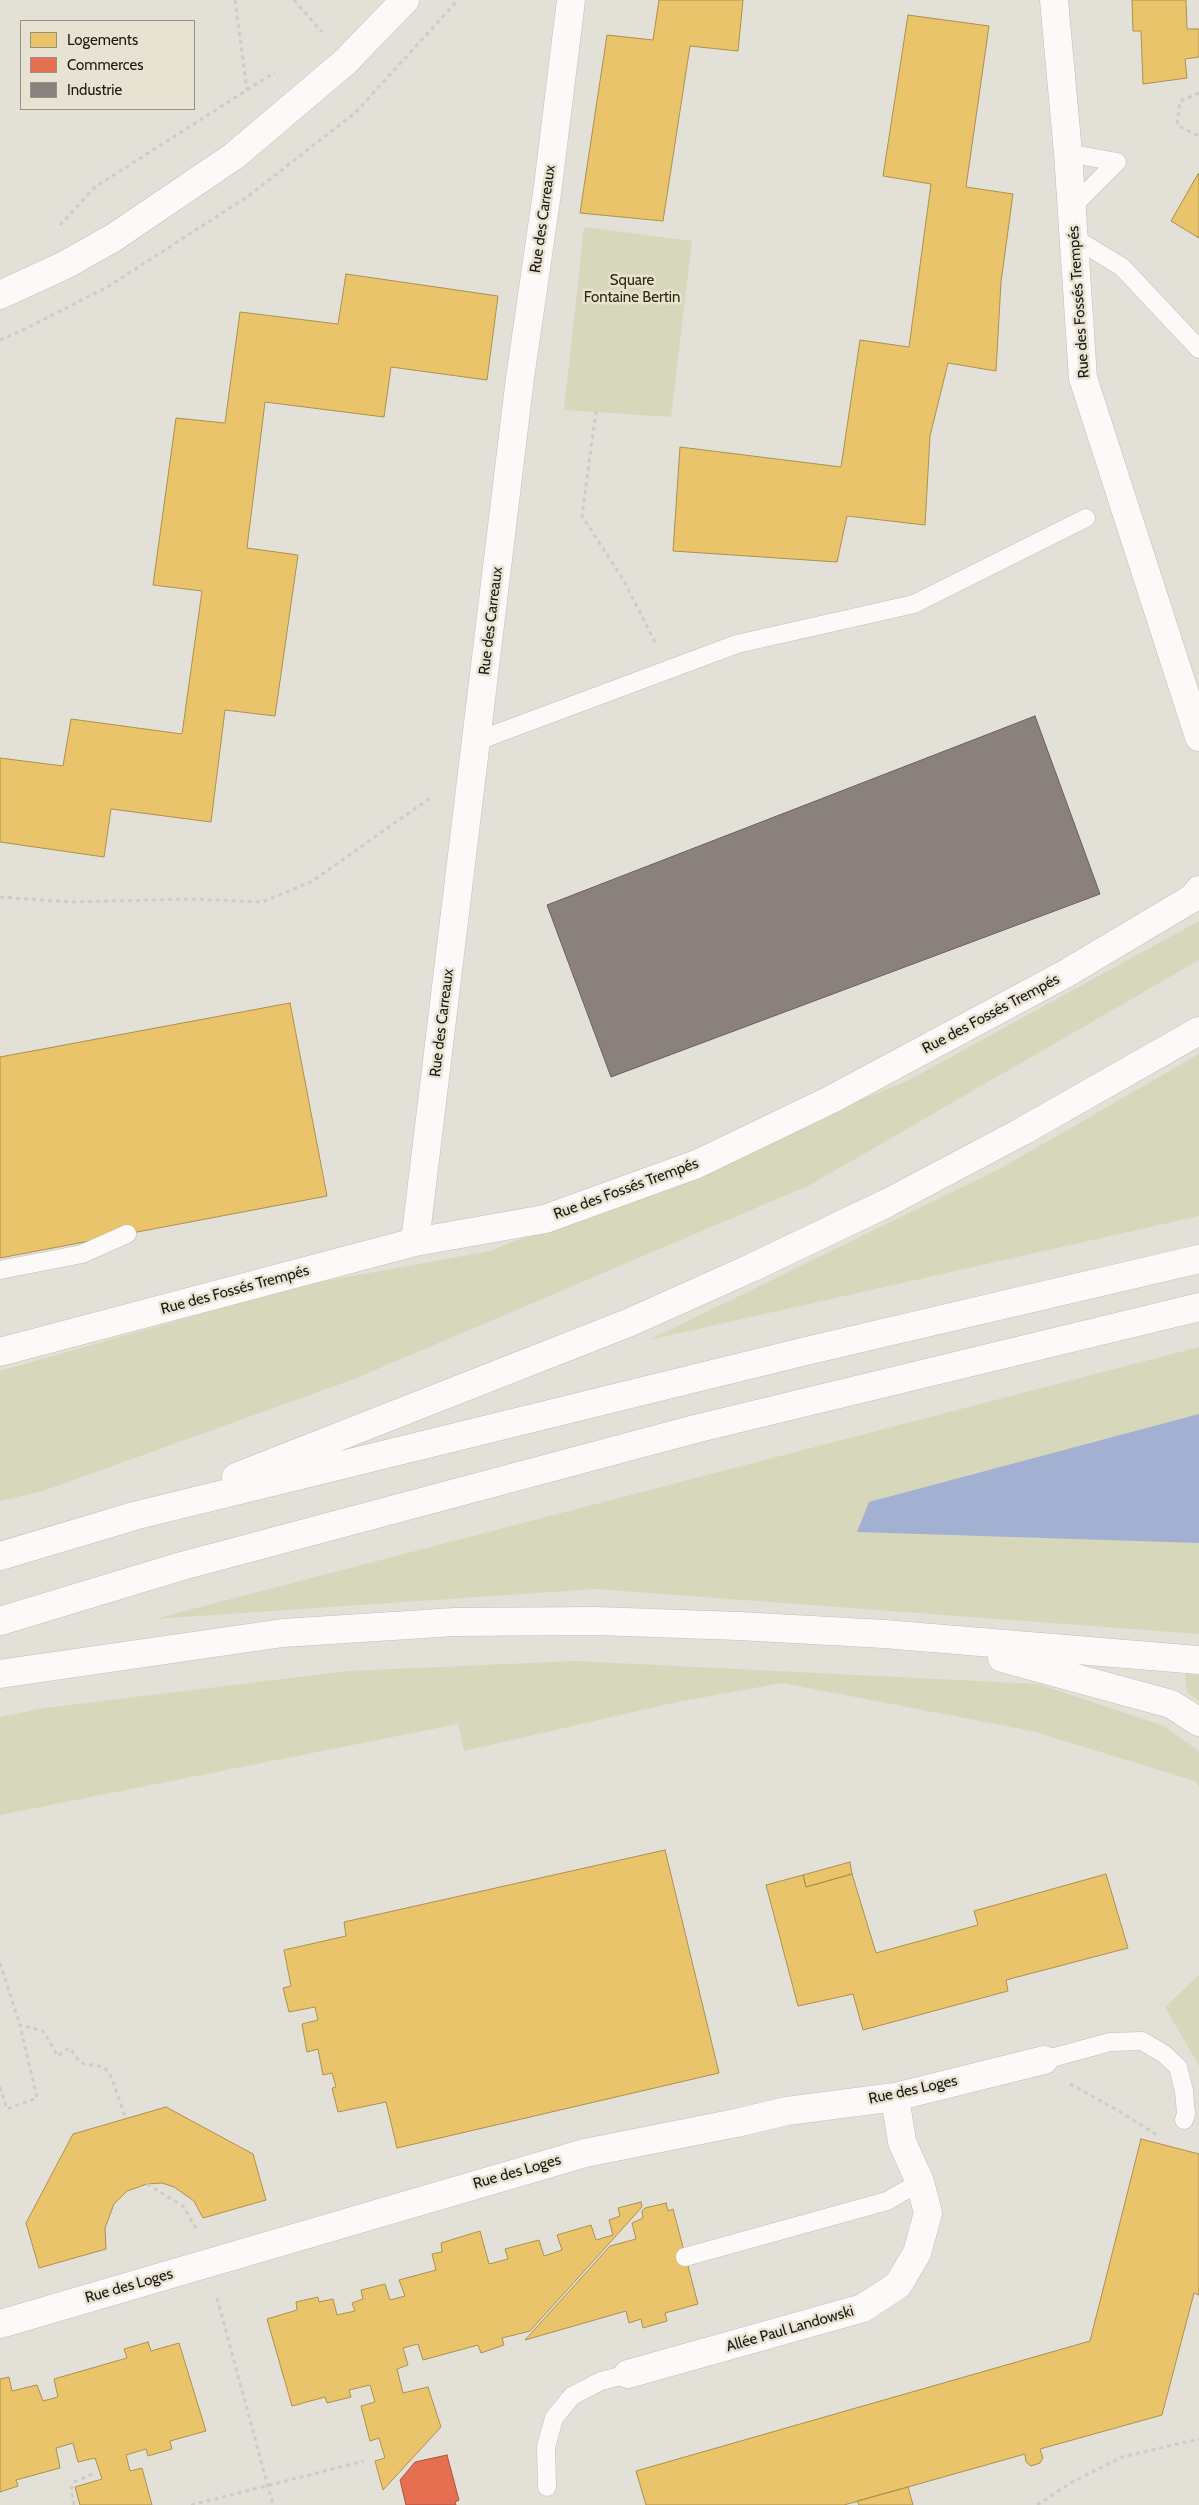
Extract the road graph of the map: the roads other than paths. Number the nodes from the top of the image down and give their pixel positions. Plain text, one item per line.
1 (405, 0) edge
2 (571, 0) edge
3 (1054, 0) edge
4 (1068, 153) junction
5 (1072, 207) junction
6 (1074, 238) junction
7 (0, 295) edge
8 (1199, 348) edge
9 (1086, 518) dead end
10 (1199, 738) edge
11 (476, 752) junction
12 (1199, 890) edge
13 (1199, 1031) edge
14 (127, 1234) dead end
15 (415, 1242) junction
16 (1199, 1259) edge
17 (0, 1270) edge
18 (1199, 1307) edge
19 (0, 1352) edge
20 (134, 1516) junction
21 (0, 1556) edge
22 (0, 1621) edge
23 (930, 1639) junction
24 (1199, 1660) edge
25 (0, 1674) edge
26 (1199, 1722) edge
27 (1044, 2060) joint
28 (895, 2097) junction
29 (1184, 2120) dead end
30 (920, 2182) junction
31 (685, 2257) dead end
32 (0, 2324) edge
33 (628, 2374) joint
34 (547, 2487) dead end

1 - 7 main road
2 - 11 main road, Rue des Carreaux
3 - 4 main road, Rue des Fossés Trempés
4 - 5 main road, Rue des Fossés Trempés
4 - 5 lane
5 - 6 main road, Rue des Fossés Trempés
6 - 8 lane
6 - 10 main road, Rue des Fossés Trempés
9 - 11 lane
11 - 15 main road, Rue des Carreaux
12 - 15 main road, Rue des Fossés Trempés
13 - 20 main road
14 - 17 lane
15 - 19 main road, Rue des Fossés Trempés
16 - 20 main road
18 - 22 main road
20 - 21 main road
23 - 24 main road
23 - 25 main road
23 - 26 main road
27 - 28 main road, Rue des Loges
27 - 29 lane
28 - 30 main road, Allée Paul Landowski
28 - 32 main road, Rue des Loges
30 - 31 lane
30 - 33 main road, Allée Paul Landowski
33 - 34 lane

